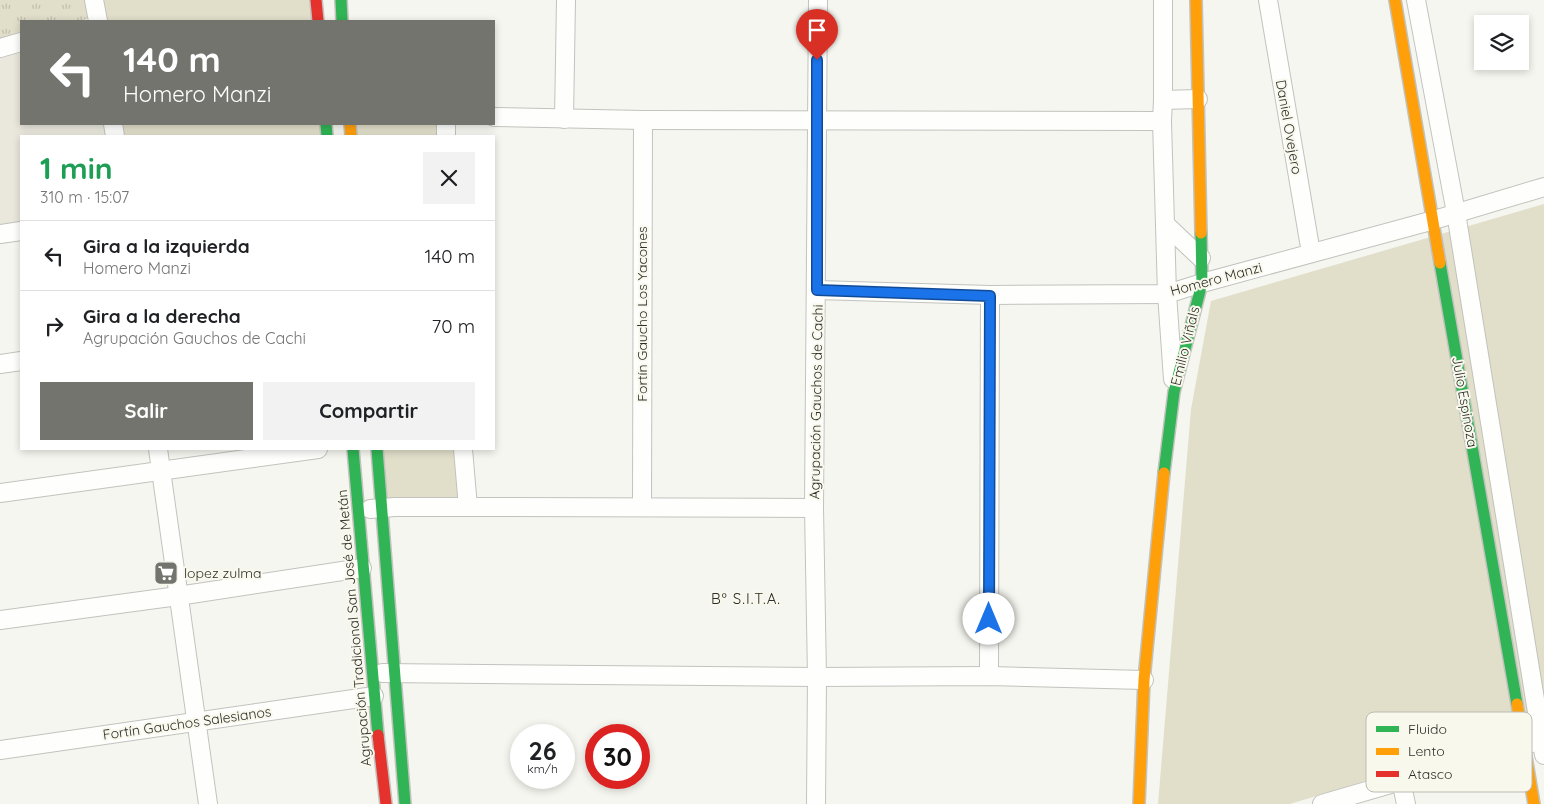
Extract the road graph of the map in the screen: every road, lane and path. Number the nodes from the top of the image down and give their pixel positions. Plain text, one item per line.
1 (94, 0) edge
2 (316, 0) edge
3 (341, 0) edge
4 (566, 0) edge
5 (818, 0) edge
6 (1163, 0) edge
7 (1196, 0) edge
8 (1268, 0) edge
9 (1395, 0) edge
10 (1416, 0) edge
11 (96, 20) edge
12 (318, 20) edge
13 (342, 20) edge
14 (20, 42) edge
15 (0, 48) edge
16 (1198, 99) junction
17 (1163, 100) junction
18 (495, 117) edge
19 (564, 119) junction
20 (643, 120) junction
21 (816, 120) junction
22 (1162, 121) junction
23 (1544, 187) edge
24 (1456, 213) junction
25 (1434, 220) junction
26 (1165, 224) junction
27 (20, 231) edge
28 (0, 234) edge
29 (1311, 253) junction
30 (1201, 258) junction
31 (1202, 282) junction
32 (817, 290) junction
33 (1167, 294) junction
34 (990, 296) junction
35 (20, 361) edge
36 (0, 364) edge
37 (1174, 392) junction
38 (158, 450) edge
39 (311, 450) edge
40 (353, 450) edge
41 (377, 450) edge
42 (463, 450) edge
43 (161, 471) junction
44 (0, 493) edge
45 (468, 507) junction
46 (382, 508) junction
47 (642, 508) junction
48 (814, 508) junction
49 (357, 510) junction
50 (362, 568) junction
51 (178, 596) junction
52 (0, 620) edge
53 (395, 672) junction
54 (372, 674) junction
55 (989, 676) junction
56 (817, 677) junction
57 (1144, 680) junction
58 (374, 696) junction
59 (1518, 712) edge
60 (195, 722) junction
61 (1543, 745) edge
62 (0, 750) edge
63 (1366, 791) edge
64 (208, 804) edge
65 (386, 804) edge
66 (405, 804) edge
67 (816, 804) edge
68 (1139, 804) edge
69 (1322, 804) edge

1 - 11 street
2 - 12 street
3 - 13 street
4 - 19 street
5 - 21 street, Agrupación Gauchos de Cachi
6 - 17 street, Emilio Viñals
7 - 16 street, Emilio Viñals
8 - 29 street, Daniel Ovejero
9 - 25 street, Julio Espinoza
10 - 24 street, Julio Espinoza
14 - 15 street
16 - 17 street
16 - 30 street, Emilio Viñals
17 - 22 street, Emilio Viñals
18 - 19 street
19 - 20 street
20 - 21 street
20 - 47 street, Fortín Gaucho Los Yacones
21 - 22 street
21 - 32 street, Agrupación Gauchos de Cachi
22 - 26 street, Emilio Viñals
23 - 24 street, Homero Manzi
24 - 25 street, Homero Manzi
24 - 61 street, Julio Espinoza
25 - 29 street, Homero Manzi
25 - 59 street, Julio Espinoza
26 - 30 street
26 - 33 street, Emilio Viñals
27 - 28 street
29 - 31 street, Homero Manzi
30 - 31 street, Emilio Viñals
31 - 33 street, Homero Manzi
31 - 37 street, Emilio Viñals
32 - 34 street, Homero Manzi
32 - 48 street, Agrupación Gauchos de Cachi
33 - 34 street, Homero Manzi
33 - 37 street, Emilio Viñals
34 - 55 street
35 - 36 street
37 - 57 street
38 - 43 street
39 - 43 street
40 - 49 street, Agrupación Tradicional San José de Metán
41 - 46 street
42 - 45 street
43 - 44 street
43 - 51 street
45 - 46 street
45 - 47 street
46 - 49 street
46 - 53 street
47 - 48 street
48 - 56 street, Agrupación Gauchos de Cachi
49 - 50 street, Agrupación Tradicional San José de Metán
50 - 51 street
50 - 54 street, Agrupación Tradicional San José de Metán
51 - 52 street
51 - 60 street
53 - 54 street
53 - 56 street
53 - 66 street
54 - 58 street, Agrupación Tradicional San José de Metán
55 - 56 street
55 - 57 street
56 - 67 street, Agrupación Gauchos de Cachi
57 - 68 street
58 - 60 street, Fortín Gauchos Salesianos
58 - 65 street, Agrupación Tradicional San José de Metán
60 - 62 street, Fortín Gauchos Salesianos
60 - 64 street
63 - 69 street

